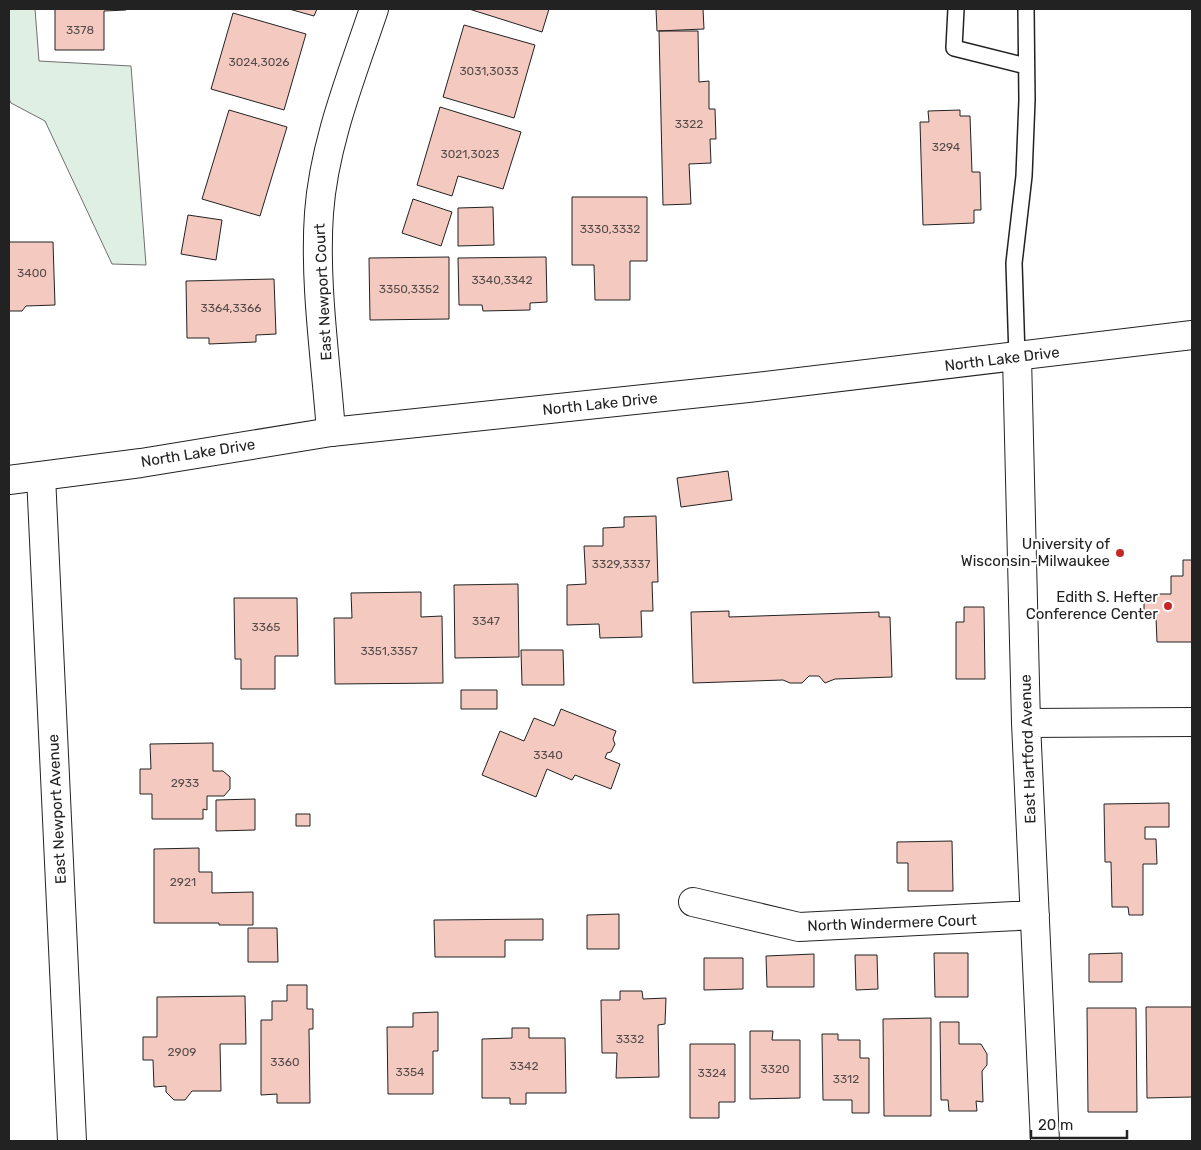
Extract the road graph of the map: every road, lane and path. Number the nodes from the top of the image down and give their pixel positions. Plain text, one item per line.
1 (374, 9) edge
2 (956, 9) edge
3 (1026, 9) edge
4 (1026, 66) junction
5 (1192, 335) edge
6 (1017, 358) junction
7 (331, 432) junction
8 (41, 476) junction
9 (9, 480) edge
10 (1192, 722) edge
11 (1026, 723) junction
12 (693, 902) dead end
13 (1035, 915) junction
14 (72, 1141) edge
15 (1045, 1141) edge

1 - 7 street, East Newport Court
2 - 4 lane
3 - 4 lane
4 - 6 lane
5 - 6 street, North Lake Drive
6 - 7 street, North Lake Drive
6 - 11 street, East Hartford Avenue
7 - 8 street, North Lake Drive
8 - 9 street, North Lake Drive
8 - 14 street, East Newport Avenue
10 - 11 street
11 - 13 street, East Hartford Avenue
12 - 13 street, North Windermere Court
13 - 15 street, East Hartford Avenue

